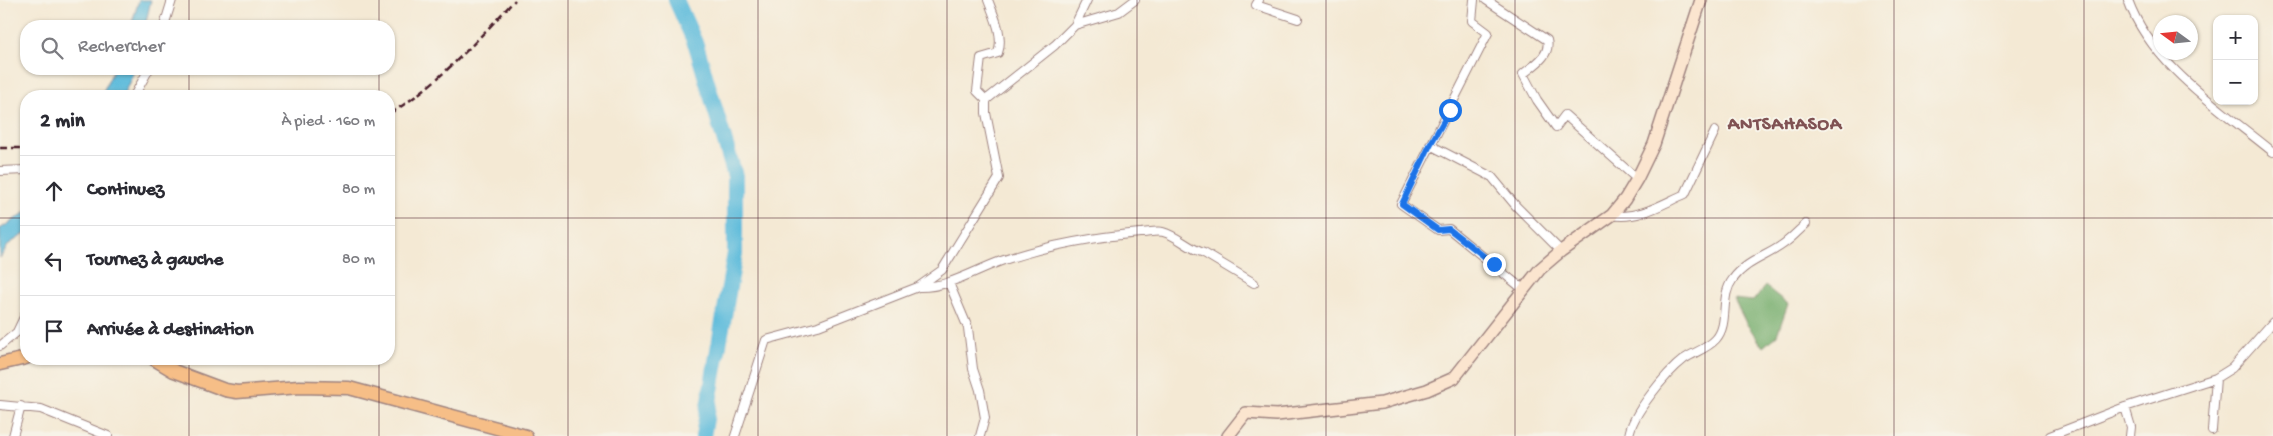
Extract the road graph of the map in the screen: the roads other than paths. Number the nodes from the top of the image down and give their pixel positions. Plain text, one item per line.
1 (172, 0) edge
2 (988, 0) edge
3 (1087, 0) edge
4 (1135, 0) edge
5 (1248, 0) edge
6 (1474, 0) edge
7 (1486, 0) edge
8 (1701, 0) edge
9 (2128, 0) edge
10 (1258, 3) edge
11 (1298, 19) dead end
12 (166, 20) edge
13 (1075, 25) junction
14 (146, 75) edge
15 (137, 90) edge
16 (986, 100) junction
17 (1715, 131) dead end
18 (1430, 145) junction
19 (2273, 152) edge
20 (20, 170) edge
21 (0, 171) edge
22 (1637, 179) junction
23 (1612, 215) junction
24 (1806, 224) dead end
25 (1561, 251) junction
26 (949, 283) junction
27 (1254, 283) dead end
28 (918, 287) junction
29 (1524, 290) junction
30 (2273, 322) edge
31 (20, 326) edge
32 (0, 346) edge
33 (20, 359) edge
34 (0, 364) edge
35 (164, 365) edge
36 (2216, 378) junction
37 (0, 405) edge
38 (21, 406) junction
39 (2125, 407) junction
40 (2212, 430) dead end
41 (13, 436) edge
42 (108, 436) edge
43 (526, 436) edge
44 (735, 436) edge
45 (980, 436) edge
46 (1228, 436) edge
47 (1629, 436) edge
48 (2050, 436) edge
49 (2130, 436) edge

1 - 12 street
2 - 16 street
3 - 13 street
4 - 13 street
5 - 10 street
6 - 18 street
7 - 22 street
8 - 22 street
9 - 19 street
10 - 11 street
13 - 16 street
14 - 15 street
16 - 28 street
17 - 23 street
18 - 25 street
18 - 29 street
20 - 21 street
22 - 23 street
23 - 25 street
24 - 47 street
25 - 29 street
26 - 27 street
26 - 28 street
26 - 45 street
28 - 44 street
29 - 46 street
30 - 36 street
31 - 32 street
33 - 34 main road
35 - 43 main road
36 - 39 street
36 - 40 street
37 - 38 street
38 - 41 street
38 - 42 street
39 - 48 street
39 - 49 street

